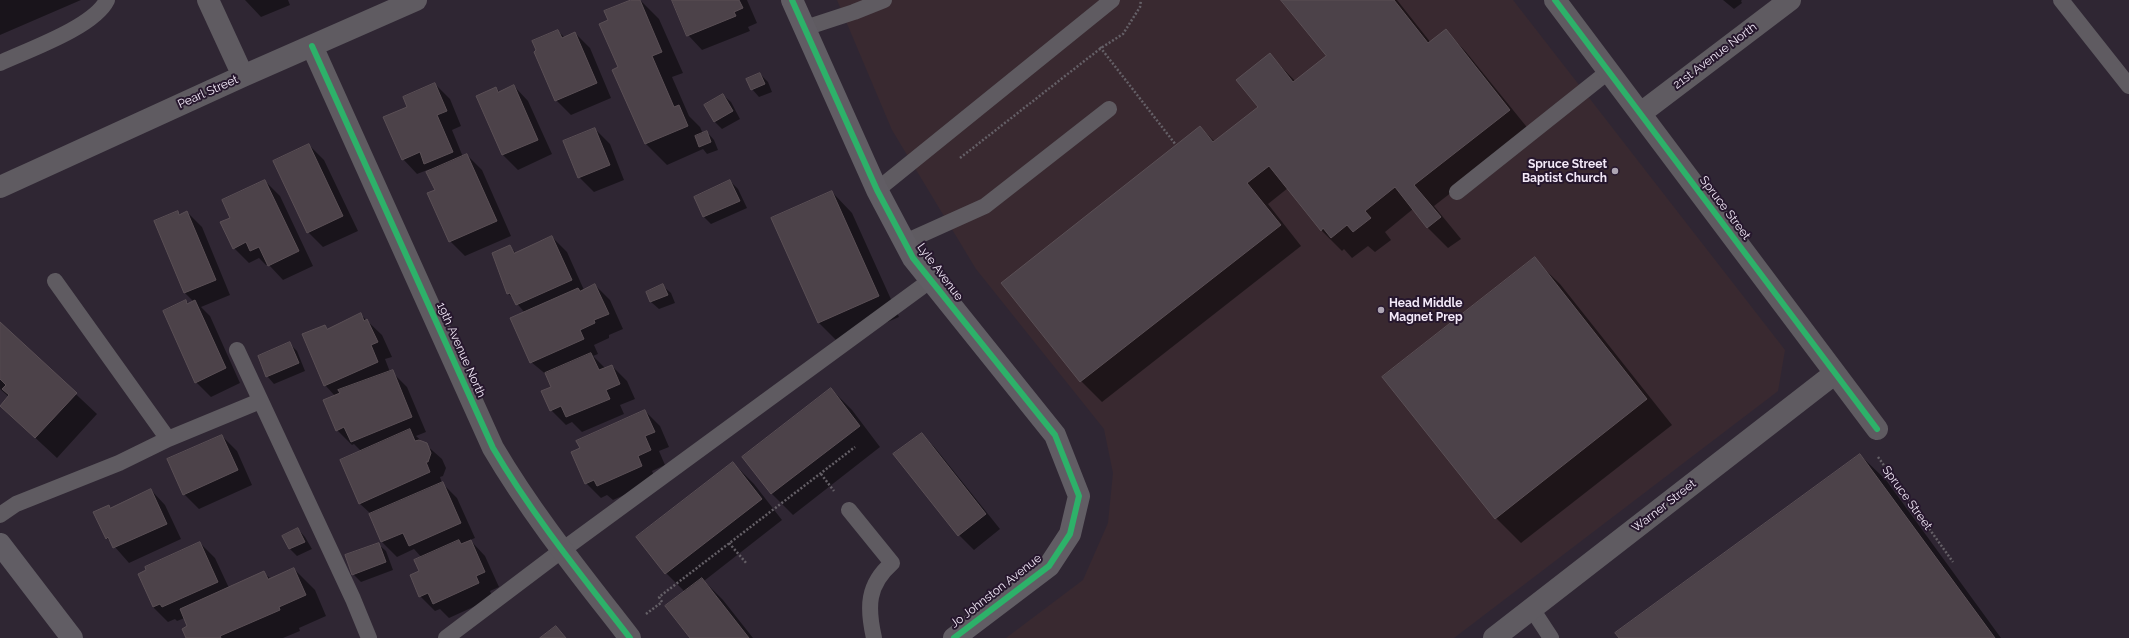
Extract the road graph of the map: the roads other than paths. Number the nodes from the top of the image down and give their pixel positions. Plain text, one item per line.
1 (107, 0) edge
2 (208, 0) edge
3 (416, 0) edge
4 (792, 0) edge
5 (884, 0) edge
6 (1112, 0) edge
7 (1555, 0) edge
8 (1790, 0) edge
9 (2062, 0) edge
10 (805, 28) junction
11 (312, 46) junction
12 (0, 63) edge
13 (1609, 71) junction
14 (243, 76) junction
15 (2129, 86) edge
16 (1109, 109) dead end
17 (1641, 113) junction
18 (0, 187) edge
19 (877, 190) junction
20 (1457, 192) dead end
21 (904, 242) junction
22 (931, 280) junction
23 (55, 281) dead end
24 (237, 350) dead end
25 (1834, 374) junction
26 (260, 400) junction
27 (1877, 429) dead end
28 (168, 439) junction
29 (1079, 496) joint
30 (849, 510) dead end
31 (0, 516) edge
32 (0, 544) edge
33 (561, 551) junction
34 (1532, 609) junction
35 (627, 634) edge
36 (72, 638) edge
37 (369, 638) edge
38 (446, 638) edge
39 (874, 638) edge
40 (954, 638) edge
41 (1494, 638) edge
42 (1551, 638) edge

1 - 12 lane
2 - 14 street
3 - 11 street, Pearl Street
4 - 10 street, Lyle Avenue
5 - 10 lane
6 - 19 lane
7 - 13 street, Spruce Street
8 - 17 street, 21st Avenue North
9 - 15 lane
10 - 19 street, Lyle Avenue
11 - 14 street, Pearl Street
11 - 33 street, 19th Avenue North
13 - 17 street, Spruce Street
13 - 20 lane
14 - 18 street, Pearl Street
16 - 21 lane
17 - 25 street, Spruce Street
19 - 21 street, Lyle Avenue
21 - 22 street, Lyle Avenue
22 - 29 street, Lyle Avenue
22 - 33 lane
23 - 28 lane
24 - 26 lane
25 - 27 street, Spruce Street
25 - 34 street, Warner Street
26 - 28 lane
26 - 37 lane
28 - 31 lane
29 - 40 street, Jo Johnston Avenue
30 - 39 lane
32 - 36 street
33 - 35 street, 19th Avenue North
33 - 38 lane
34 - 41 street, Warner Street
34 - 42 lane

